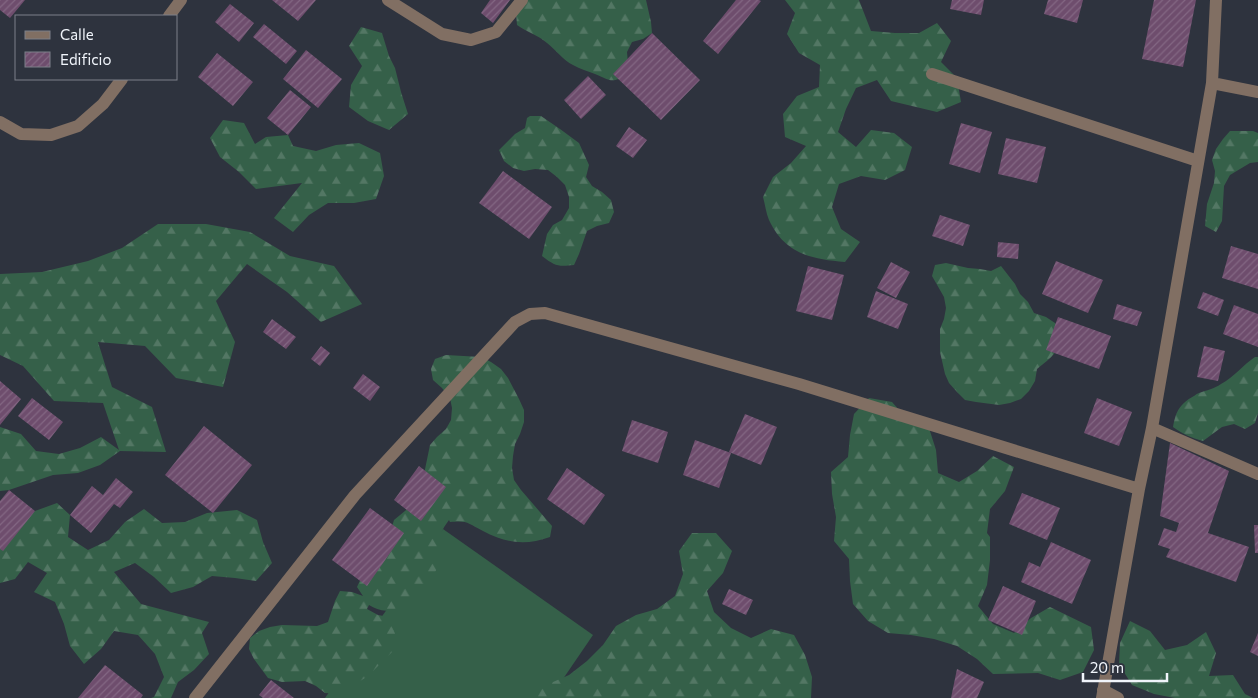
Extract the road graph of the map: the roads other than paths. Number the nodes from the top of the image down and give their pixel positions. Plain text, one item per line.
1 (181, 0) edge
2 (388, 0) edge
3 (522, 0) edge
4 (1216, 0) edge
5 (170, 15) edge
6 (932, 74) dead end
7 (121, 80) edge
8 (1212, 83) junction
9 (1258, 92) edge
10 (0, 122) edge
11 (1198, 161) junction
12 (1152, 428) junction
13 (1258, 474) edge
14 (1139, 489) junction
15 (1103, 694) edge
16 (195, 698) edge
17 (1118, 698) edge

1 - 5 street
2 - 3 street
4 - 8 street
6 - 11 street
7 - 10 street
8 - 9 street
8 - 11 street
11 - 12 street
12 - 13 street
12 - 14 street
14 - 15 street
14 - 16 street
15 - 17 street

